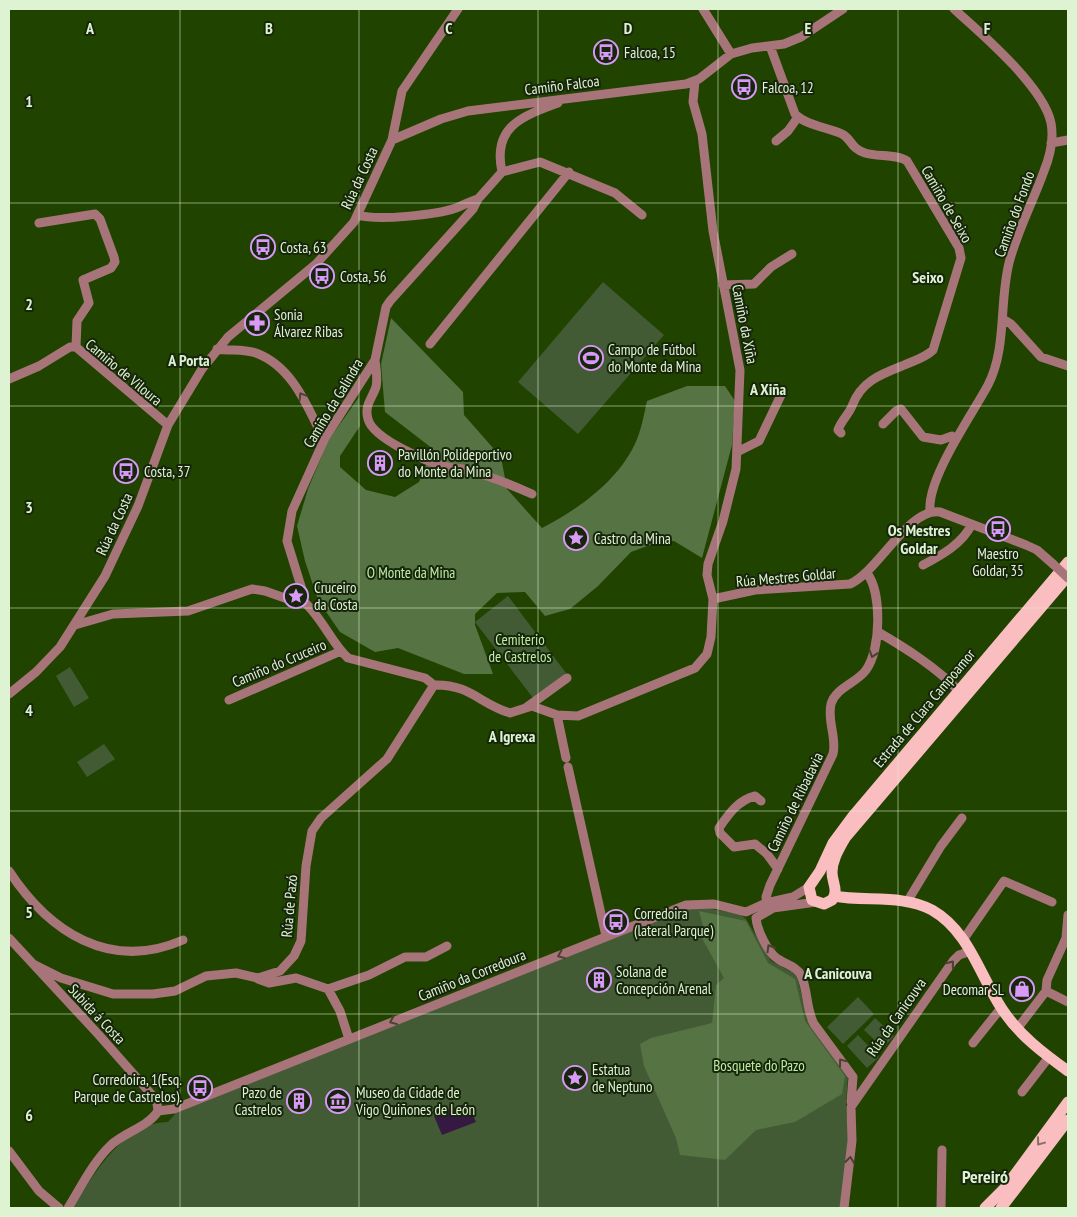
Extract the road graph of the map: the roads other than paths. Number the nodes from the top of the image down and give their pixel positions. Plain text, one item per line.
1 (458, 9) edge
2 (703, 9) edge
3 (843, 9) edge
4 (954, 9) edge
5 (770, 46) junction
6 (731, 54) junction
7 (695, 81) junction
8 (574, 97) junction
9 (798, 117) junction
10 (392, 140) junction
11 (1068, 140) edge
12 (776, 141) dead end
13 (1051, 143) junction
14 (502, 172) junction
15 (569, 172) junction
16 (478, 199) junction
17 (455, 211) junction
18 (469, 213) junction
19 (358, 215) junction
20 (642, 216) dead end
21 (39, 223) dead end
22 (453, 231) junction
23 (792, 254) dead end
24 (723, 286) junction
25 (1003, 319) junction
26 (430, 344) dead end
27 (76, 347) junction
28 (217, 349) junction
29 (375, 360) junction
30 (1068, 366) edge
31 (9, 379) edge
32 (781, 395) dead end
33 (883, 424) dead end
34 (168, 425) junction
35 (841, 433) dead end
36 (325, 438) junction
37 (956, 438) junction
38 (737, 452) junction
39 (532, 494) dead end
40 (930, 512) junction
41 (972, 524) junction
42 (1068, 562) edge
43 (923, 565) dead end
44 (867, 573) junction
45 (1068, 577) edge
46 (712, 599) junction
47 (303, 601) junction
48 (75, 626) junction
49 (878, 632) junction
50 (341, 651) junction
51 (567, 678) dead end
52 (434, 685) junction
53 (958, 690) junction
54 (9, 694) edge
55 (229, 700) dead end
56 (527, 707) junction
57 (557, 715) junction
58 (761, 802) dead end
59 (962, 818) dead end
60 (778, 869) junction
61 (9, 871) edge
62 (833, 883) junction
63 (811, 884) junction
64 (834, 896) junction
65 (816, 902) junction
66 (907, 902) junction
67 (1052, 902) dead end
68 (767, 906) junction
69 (746, 912) junction
70 (1068, 915) edge
71 (756, 918) junction
72 (606, 936) junction
73 (9, 938) edge
74 (183, 940) dead end
75 (963, 940) junction
76 (447, 946) dead end
77 (971, 951) junction
78 (33, 964) junction
79 (258, 978) junction
80 (328, 989) junction
81 (1046, 991) junction
82 (1068, 1002) edge
83 (1001, 1008) junction
84 (1017, 1029) junction
85 (348, 1040) junction
86 (972, 1043) dead end
87 (1049, 1057) junction
88 (1068, 1071) edge
89 (1022, 1092) dead end
90 (1068, 1102) edge
91 (851, 1107) junction
92 (158, 1111) junction
93 (1068, 1120) edge
94 (942, 1150) dead end
95 (9, 1151) edge
96 (60, 1208) edge
97 (68, 1208) edge
98 (844, 1208) edge
99 (941, 1208) edge
100 (985, 1208) edge
101 (1001, 1208) edge

1 - 10 street, Rúa da Costa
2 - 6 street
3 - 5 street
4 - 13 street, Camiño do Fondo
5 - 6 street
5 - 9 street
6 - 7 street, Camiño Falcoa
7 - 8 street, Camiño Falcoa
7 - 24 street, Camiño da Xiña
8 - 10 street, Camiño Falcoa
8 - 14 street
9 - 12 street
9 - 35 street, Camiño de Seixo
10 - 19 street, Rúa da Costa
11 - 13 street
13 - 25 street, Camiño do Fondo
14 - 15 street
14 - 16 street, Camiño da Galindra
15 - 20 street
15 - 26 street
16 - 17 street, Camiño da Galindra
16 - 18 street, Camiño da Galindra
17 - 18 street
17 - 19 street
17 - 22 street
18 - 22 street, Camiño da Galindra
19 - 28 street, Rúa da Costa
21 - 27 street
22 - 29 street, Camiño da Galindra
23 - 24 street
24 - 38 street, Camiño da Xiña
25 - 30 street
25 - 37 street, Camiño do Fondo
27 - 31 street, Camiño de Viloura
27 - 34 street, Camiño de Viloura
28 - 34 street, Rúa da Costa
36 -> 28 street
29 - 36 street, Camiño da Galindra
29 - 39 street, Camiño da Galindra
32 - 38 street
33 - 37 street
34 - 48 street, Rúa da Costa
36 - 47 street, Camiño da Galindra
37 - 40 street, Camiño do Fondo
38 - 46 street, Camiño da Xiña
40 - 41 street
40 - 44 street, Rúa Mestres Goldar
41 - 43 street
41 - 45 street, bridge
42 - 53 main road, Estrada de Clara Campoamor
44 - 46 street, Rúa Mestres Goldar
44 - 49 street, Camiño de Ribadavia
45 - 62 main road, Estrada de Clara Campoamor
46 - 57 street
47 - 48 street
47 - 50 street, Camiño do Cruceiro
48 - 54 street, Rúa da Costa
49 - 53 street
49 -> 60 street, Camiño de Ribadavia
50 - 52 street, Camiño do Cruceiro
50 - 55 street, Camiño do Cruceiro
51 - 56 street
52 - 56 street
52 - 79 street, Rúa de Pazó
53 - 63 main road, Estrada de Clara Campoamor
56 - 57 street
57 - 72 street
58 - 60 street
59 - 66 street
60 - 68 street, Camiño de Ribadavia
61 - 74 street
62 - 63 main road
62 - 64 main road, Estrada de Clara Campoamor
63 - 65 main road
63 - 68 street
64 - 65 main road
64 - 66 main road
65 - 68 street
66 - 75 main road
67 - 75 street
68 - 69 street
68 - 71 street
69 - 71 street, Camiño da Corredoura
69 - 72 street, Camiño da Corredoura
70 - 81 street
91 -> 71 street
72 -> 85 street, Camiño da Corredoura
73 - 78 street, Subida á Costa
75 - 77 main road
76 - 80 street
77 - 83 main road
91 -> 77 street, Rúa da Canicouva
78 - 79 street
78 - 92 street, Subida á Costa
79 - 80 street
80 - 85 street
81 - 82 street
81 - 84 street
83 - 84 main road
83 - 86 street
84 - 87 main road
85 - 92 street, Camiño da Corredoura
87 - 88 main road
87 - 89 street
90 -> 100 main road
98 -> 91 street
92 - 97 street
93 - 101 main road
94 - 99 street
95 - 96 street

